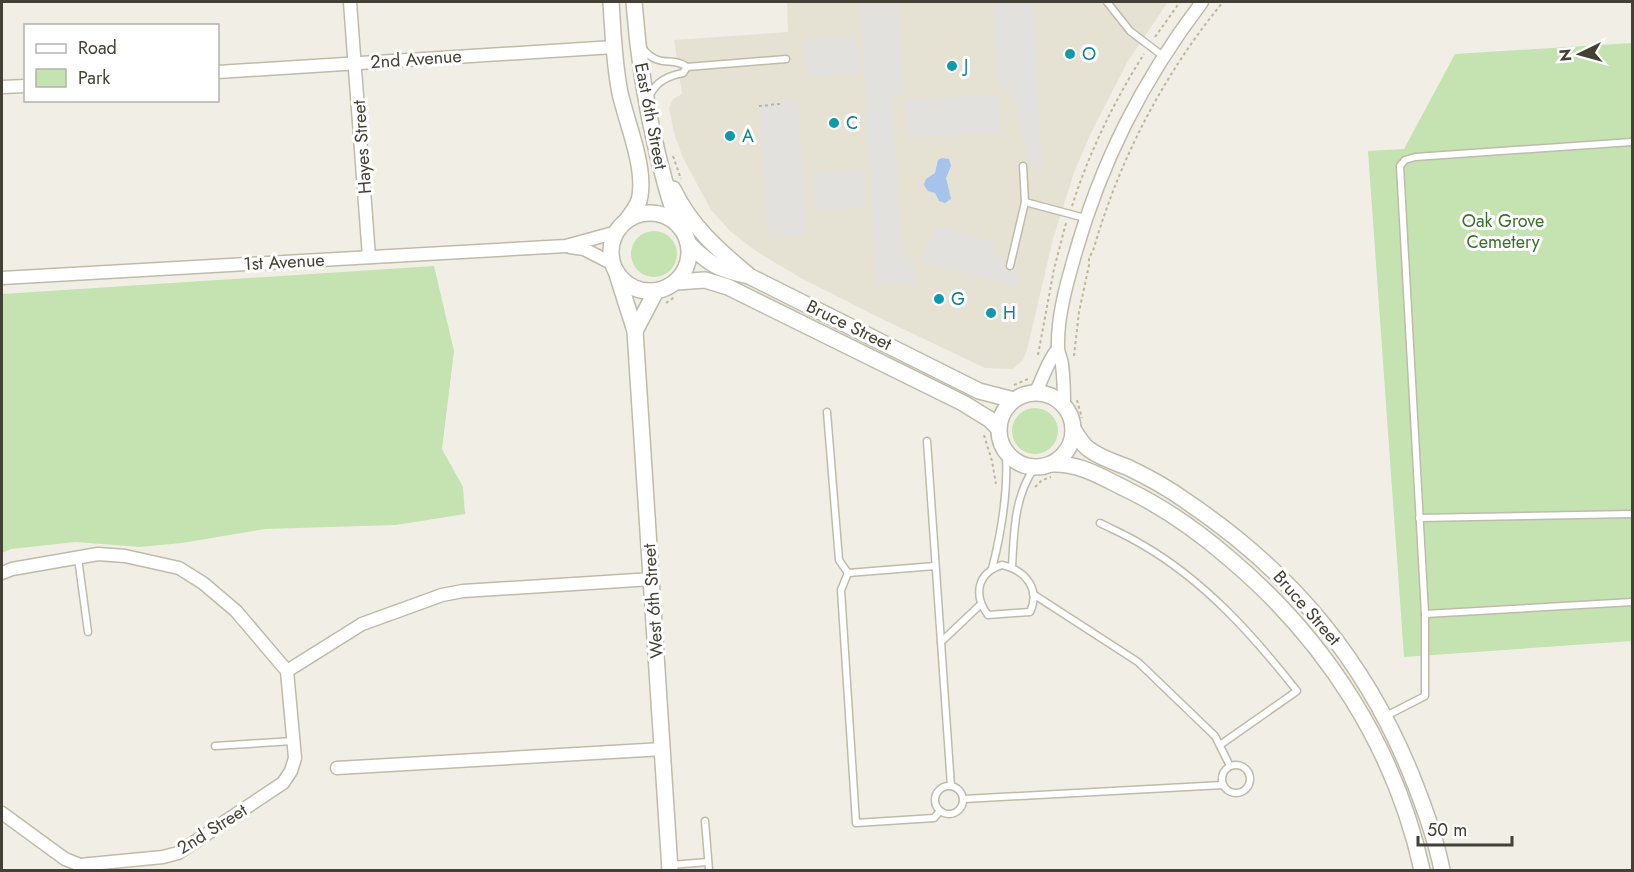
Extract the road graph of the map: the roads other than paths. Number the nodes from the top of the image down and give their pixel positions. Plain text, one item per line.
1 (350, 2) edge
2 (611, 2) edge
3 (634, 2) edge
4 (1107, 2) edge
5 (1202, 2) edge
6 (637, 42) junction
7 (614, 47) junction
8 (1163, 56) junction
9 (786, 59) dead end
10 (356, 63) junction
11 (687, 67) junction
12 (219, 72) edge
13 (24, 86) edge
14 (2, 87) edge
15 (646, 105) junction
16 (1632, 142) edge
17 (666, 157) junction
18 (1023, 166) dead end
19 (1025, 202) junction
20 (1085, 218) junction
21 (621, 227) junction
22 (680, 227) junction
23 (688, 243) junction
24 (566, 246) junction
25 (369, 257) junction
26 (1010, 266) dead end
27 (614, 268) junction
28 (749, 276) junction
29 (2, 278) edge
30 (676, 289) junction
31 (656, 291) junction
32 (635, 331) junction
33 (1057, 350) junction
34 (1012, 393) junction
35 (1035, 393) junction
36 (1064, 406) junction
37 (827, 412) dead end
38 (1079, 427) junction
39 (998, 428) junction
40 (927, 441) dead end
41 (1006, 452) junction
42 (1035, 467) junction
43 (1051, 470) junction
44 (1632, 514) edge
45 (1419, 519) junction
46 (1100, 523) dead end
47 (78, 558) junction
48 (935, 566) junction
49 (1012, 567) junction
50 (992, 569) junction
51 (2, 573) edge
52 (848, 573) junction
53 (652, 579) junction
54 (1034, 594) junction
55 (1632, 602) edge
56 (980, 605) junction
57 (1425, 614) junction
58 (88, 632) dead end
59 (941, 642) junction
60 (286, 671) junction
61 (1336, 672) junction
62 (1386, 716) junction
63 (293, 741) junction
64 (1220, 745) junction
65 (215, 746) dead end
66 (663, 749) junction
67 (1230, 766) junction
68 (337, 768) dead end
69 (1223, 785) junction
70 (951, 786) junction
71 (1402, 798) junction
72 (963, 799) junction
73 (940, 810) junction
74 (2, 813) edge
75 (705, 821) dead end
76 (708, 862) junction
77 (670, 868) edge
78 (709, 870) edge
79 (1422, 870) edge
80 (1442, 870) edge

1 - 10 street, Hayes Street
2 - 7 street, East 6th Street
3 - 6 street, East 6th Street
4 - 8 lane
5 - 8 street
6 - 11 lane
6 - 15 street, East 6th Street
7 - 10 street, 2nd Avenue
7 - 21 street, East 6th Street
8 - 20 street
9 - 11 lane
10 - 12 street, 2nd Avenue
10 - 25 street, Hayes Street
11 - 15 lane
13 - 14 street
15 - 17 street, East 6th Street
16 - 45 lane
17 - 22 street, East 6th Street
17 - 28 street
18 - 19 lane
19 - 20 lane
19 - 26 lane
20 - 33 street
21 - 22 street
21 - 24 street, 1st Avenue
21 - 27 street
22 - 23 street
23 - 28 street, Bruce Street
23 - 30 street
24 - 25 street, 1st Avenue
24 - 27 street, 1st Avenue
25 - 29 street, 1st Avenue
27 - 31 street
27 - 32 street, West 6th Street
28 - 34 street, Bruce Street
30 - 31 street
30 - 39 street, Bruce Street
31 - 32 street
32 - 53 street, West 6th Street
33 - 35 street
33 - 36 street
34 - 35 street
34 - 39 street
35 - 36 street
36 - 38 street
37 - 52 lane
38 - 43 street
38 - 62 street, Bruce Street
39 - 41 street
40 - 48 lane
41 - 42 street
41 - 50 lane
42 - 43 street
42 - 49 lane
43 - 61 street, Bruce Street
44 - 45 lane
45 - 57 lane
46 - 64 lane
47 - 51 street
47 - 58 lane
47 - 60 street
48 - 52 lane
48 - 59 lane
49 - 50 lane
49 - 54 lane
50 - 56 lane
52 - 73 lane
53 - 60 street
53 - 66 street, West 6th Street
54 - 56 lane
54 - 64 lane
55 - 57 lane
56 - 59 lane
57 - 62 lane
59 - 70 lane
60 - 63 street, 2nd Street
61 - 62 street
61 - 71 street, Bruce Street
62 - 71 street
62 - 80 street, Bruce Street
63 - 65 lane
63 - 74 street, 2nd Street
64 - 67 lane
66 - 68 street
66 - 77 street, West 6th Street
67 - 69 lane
67 - 69 lane
69 - 72 lane
70 - 72 lane
70 - 73 lane
71 - 79 street, Bruce Street
72 - 73 lane
75 - 76 lane
76 - 77 lane
76 - 78 lane

